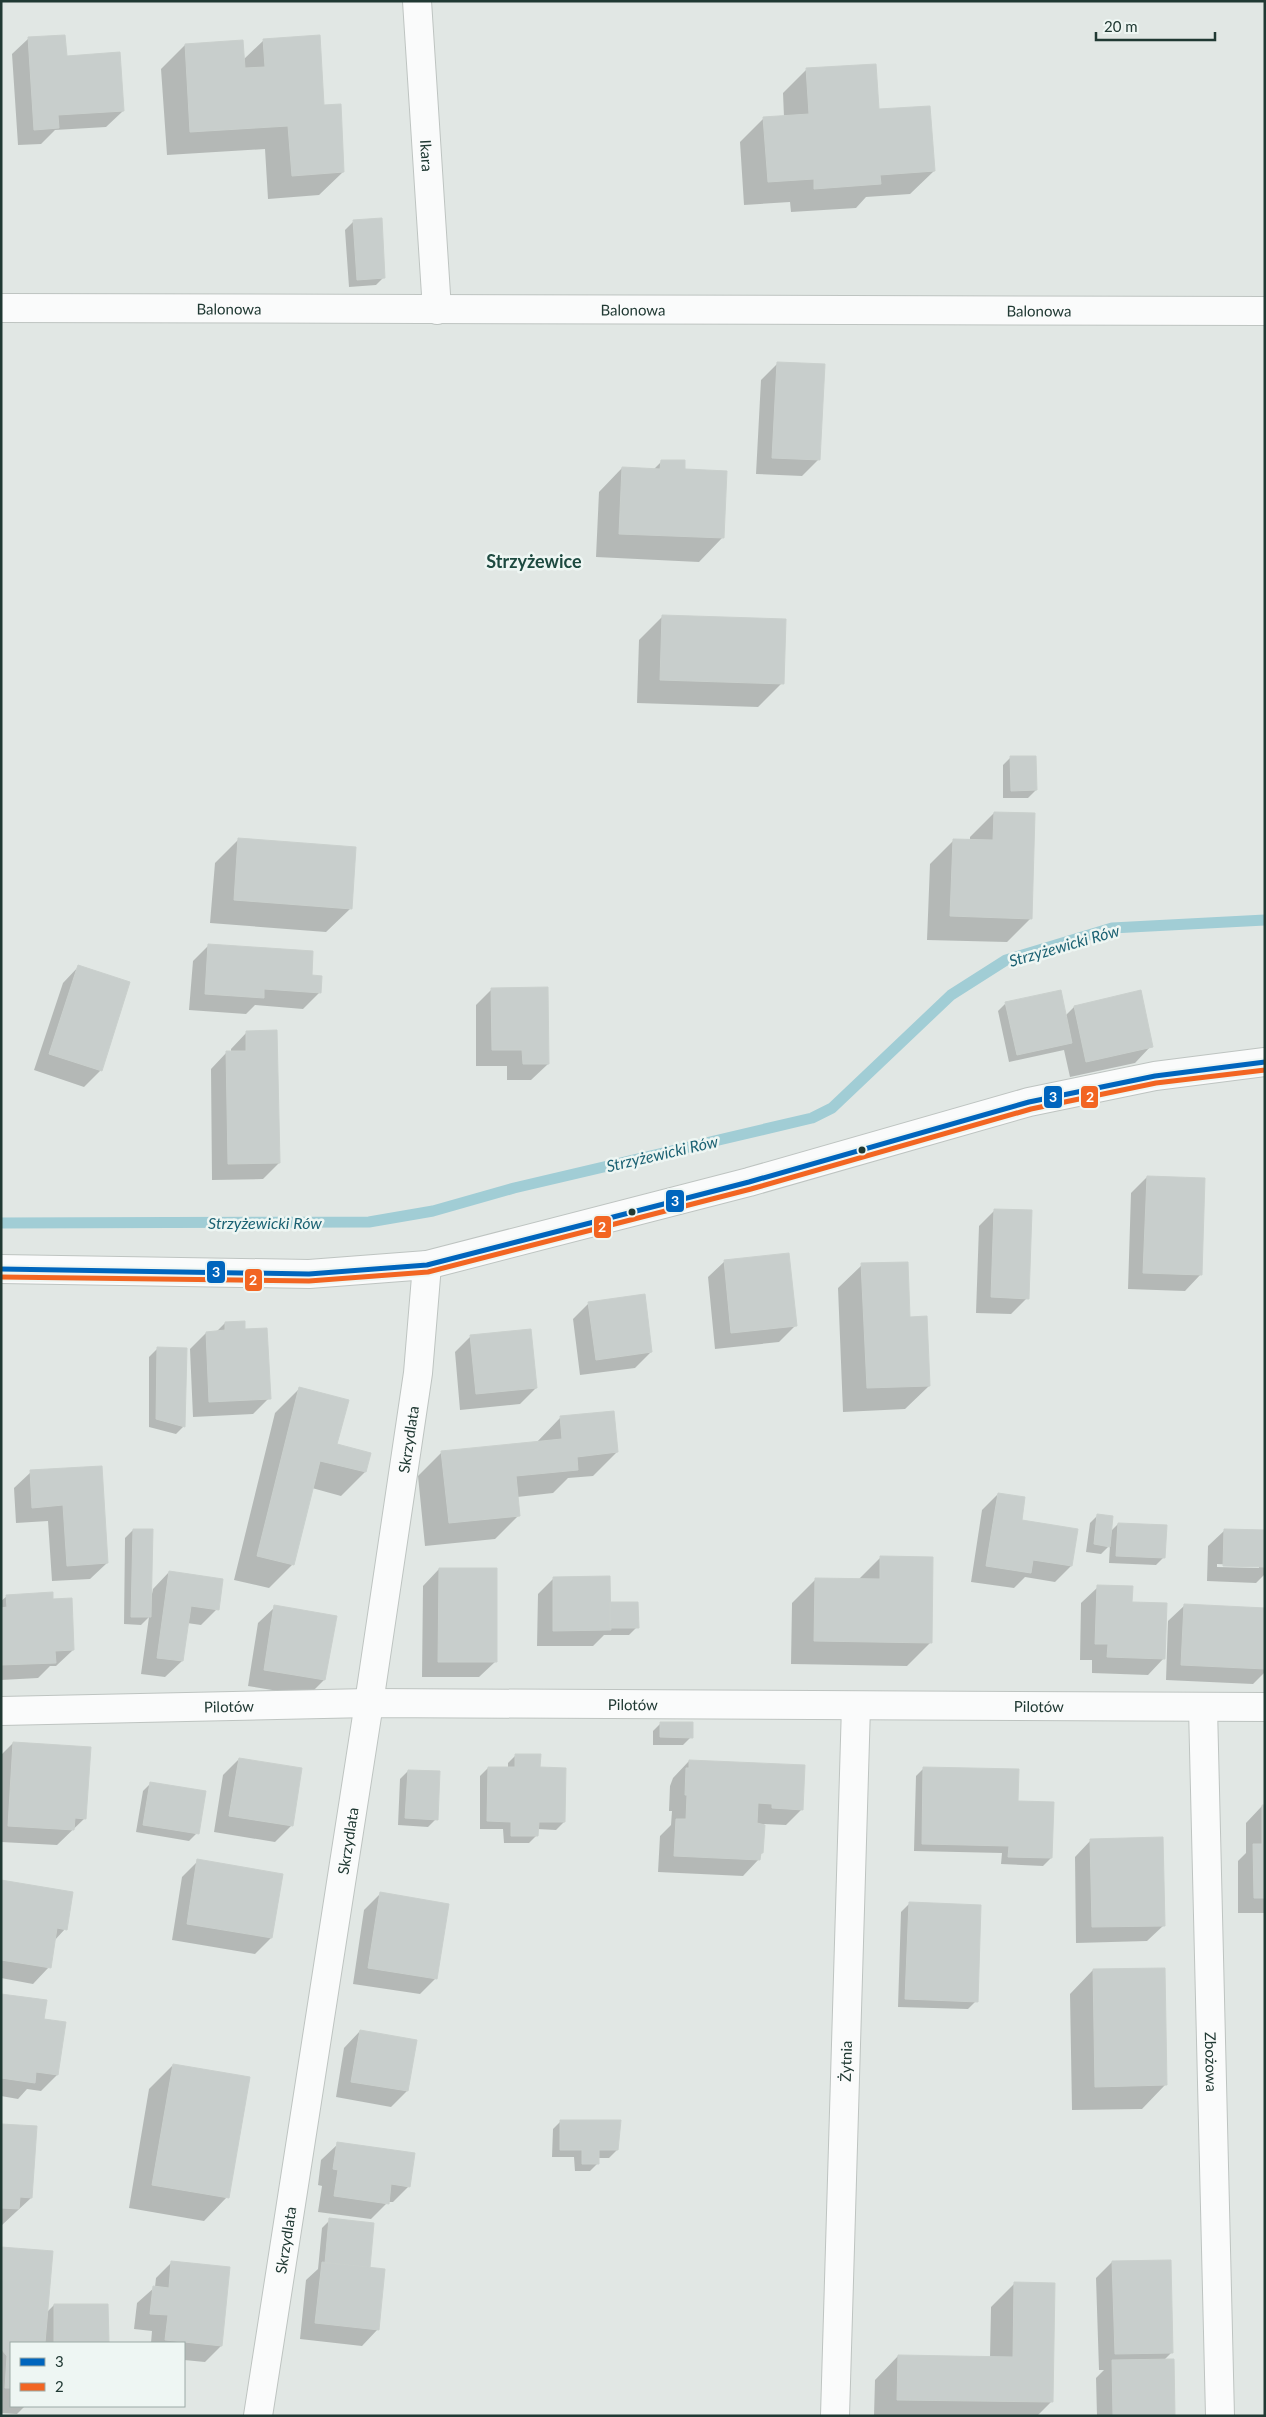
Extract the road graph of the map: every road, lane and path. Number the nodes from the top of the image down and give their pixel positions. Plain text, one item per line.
1 (417, 1) edge
2 (1, 308) edge
3 (436, 310) junction
4 (1265, 311) edge
5 (1265, 1062) edge
6 (426, 1264) junction
7 (1, 1269) edge
8 (369, 1702) junction
9 (856, 1706) junction
10 (1203, 1707) junction
11 (1265, 1707) edge
12 (1, 1711) edge
13 (258, 2416) edge
14 (835, 2416) edge
15 (1220, 2416) edge

1 - 3 street, Ikara
2 - 3 street, Balonowa
3 - 4 street, Balonowa
5 - 6 street
6 - 7 street
6 - 8 street, Skrzydlata
8 - 9 street, Pilotów
8 - 12 street, Pilotów
8 - 13 street, Skrzydlata
9 - 10 street, Pilotów
9 - 14 street, Żytnia
10 - 11 street, Pilotów
10 - 15 street, Zbożowa

